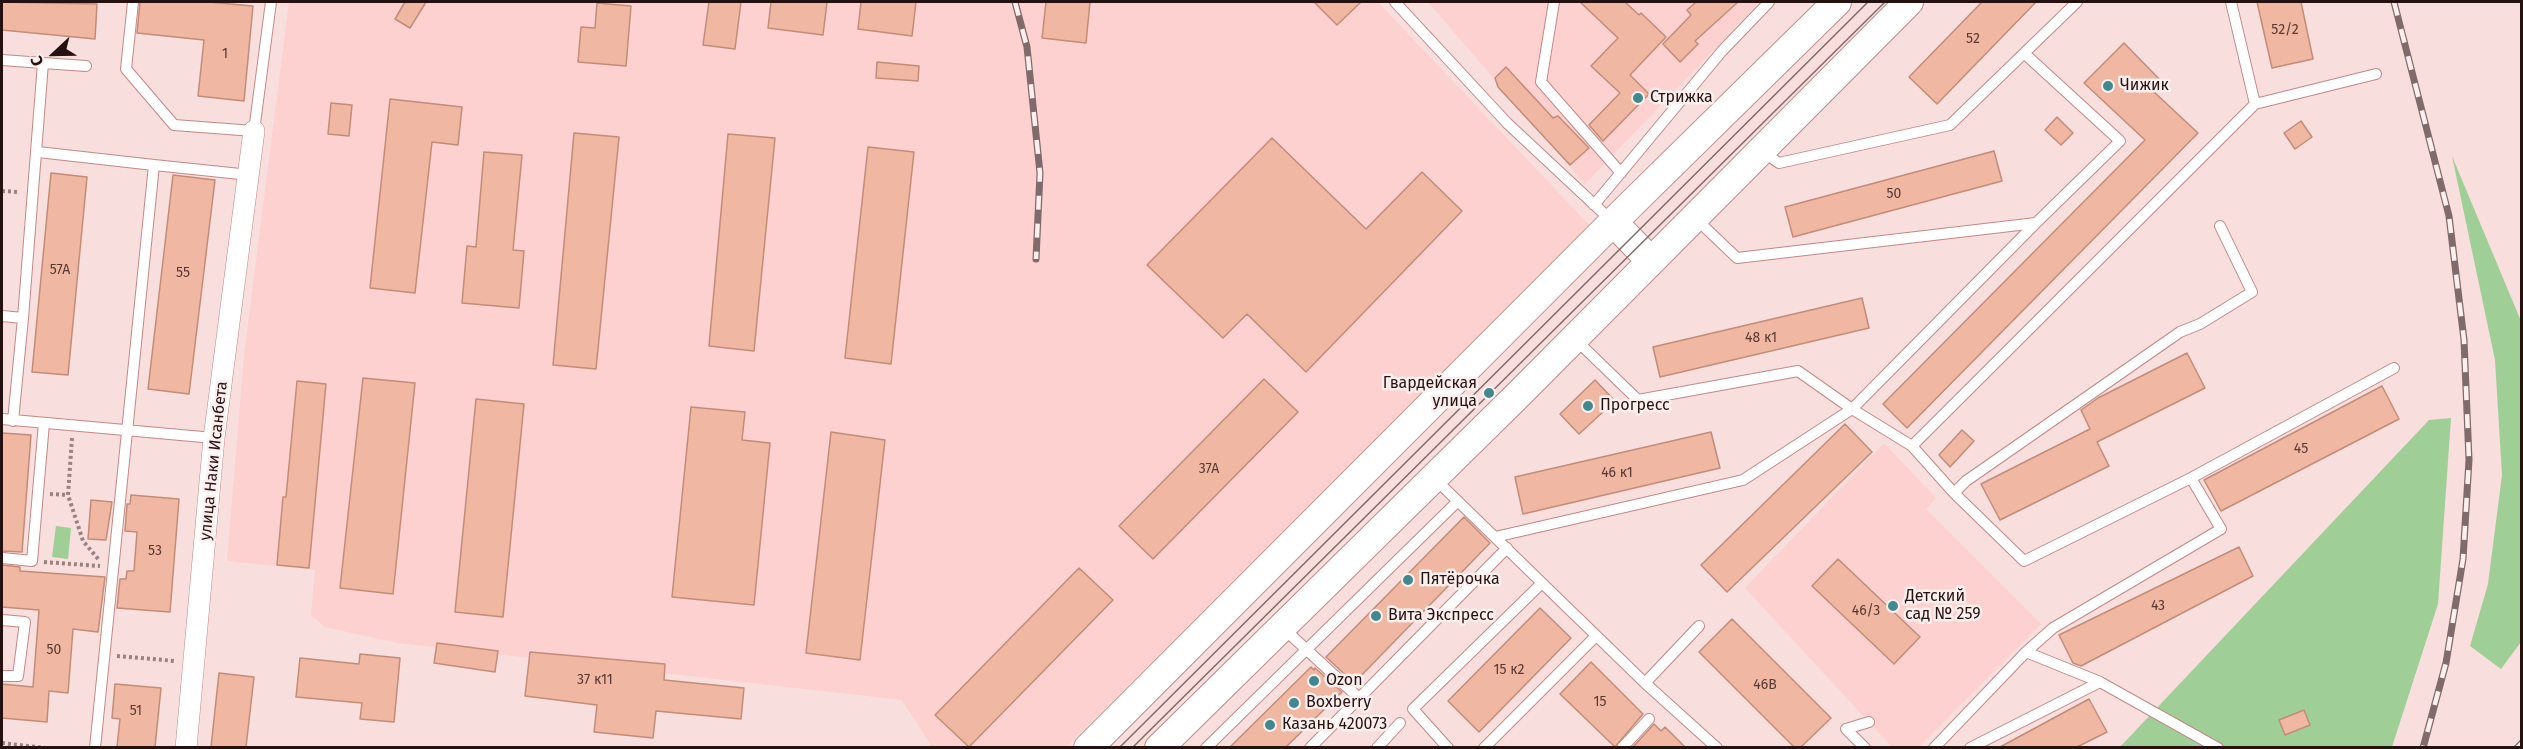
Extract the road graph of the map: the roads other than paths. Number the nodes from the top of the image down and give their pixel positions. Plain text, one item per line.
1 (133, 2) edge
2 (271, 2) edge
3 (1395, 2) edge
4 (1554, 2) edge
5 (1769, 2) edge
6 (1838, 2) edge
7 (1910, 2) edge
8 (2077, 2) edge
9 (2231, 2) edge
10 (2025, 54) junction
11 (2, 60) edge
12 (44, 63) junction
13 (86, 66) dead end
14 (2376, 74) dead end
15 (2255, 105) junction
16 (254, 131) junction
17 (1760, 150) junction
18 (38, 152) junction
19 (154, 165) junction
20 (1621, 172) junction
21 (250, 175) junction
22 (1604, 213) junction
23 (1694, 218) junction
24 (2036, 223) junction
25 (2220, 226) dead end
26 (1651, 261) junction
27 (2, 316) edge
28 (23, 318) junction
29 (1574, 337) junction
30 (2394, 368) dead end
31 (1852, 409) junction
32 (2, 419) edge
33 (13, 421) junction
34 (44, 423) junction
35 (126, 430) junction
36 (214, 438) junction
37 (1912, 446) junction
38 (1433, 476) junction
39 (2191, 478) junction
40 (1954, 493) junction
41 (1458, 501) junction
42 (1495, 537) junction
43 (1507, 548) junction
44 (2, 558) edge
45 (1542, 583) junction
46 (2, 620) edge
47 (1699, 626) dead end
48 (1281, 627) junction
49 (1596, 636) junction
50 (1306, 650) junction
51 (2026, 652) junction
52 (2, 676) edge
53 (2100, 682) junction
54 (1645, 683) junction
55 (1359, 698) junction
56 (1649, 719) dead end
57 (1869, 722) dead end
58 (1400, 723) dead end
59 (95, 747) edge
60 (186, 747) edge
61 (1088, 747) edge
62 (1159, 747) edge
63 (1206, 747) edge
64 (1310, 747) edge
65 (1377, 747) edge
66 (1448, 747) edge
67 (1484, 747) edge
68 (1622, 747) edge
69 (1717, 747) edge
70 (1865, 747) edge
71 (1934, 747) edge
72 (1970, 747) edge
73 (2218, 747) edge

1 - 16 lane
2 - 16 lane
3 - 22 lane
4 - 20 lane
5 - 20 lane
6 - 22 main road
7 - 17 main road
8 - 10 lane
9 - 15 lane
10 - 17 lane
10 - 24 lane
11 - 12 lane
12 - 13 lane
12 - 18 lane
14 - 15 lane
15 - 37 lane
16 - 21 street, улица Наки Исанбета
17 - 23 main road
18 - 19 lane
18 - 28 lane
19 - 21 lane
19 - 35 lane
20 - 22 lane
21 - 36 street, улица Наки Исанбета
22 - 26 main road
22 - 61 main road
23 - 24 lane
23 - 26 main road
24 - 31 lane
25 - 40 lane
26 - 29 main road
27 - 28 lane
28 - 33 lane
29 - 31 lane
29 - 38 main road
30 - 39 lane
31 - 37 lane
31 - 42 lane
32 - 33 lane
33 - 34 lane
34 - 35 lane
34 - 44 lane
35 - 36 lane
35 - 59 lane
36 - 60 street, улица Наки Исанбета
37 - 40 lane
38 - 41 lane
38 - 48 main road
39 - 40 lane
39 - 51 lane
41 - 42 lane
41 - 50 lane
42 - 43 lane
43 - 45 lane
43 - 55 lane
45 - 49 lane
45 - 66 lane
46 - 52 lane
47 - 54 lane
48 - 50 lane
48 - 62 main road
49 - 54 lane
49 - 67 lane
50 - 55 lane
50 - 63 lane
51 - 53 lane
51 - 71 lane
53 - 72 lane
53 - 73 lane
54 - 69 lane
55 - 64 lane
56 - 68 lane
57 - 70 lane
58 - 65 lane

